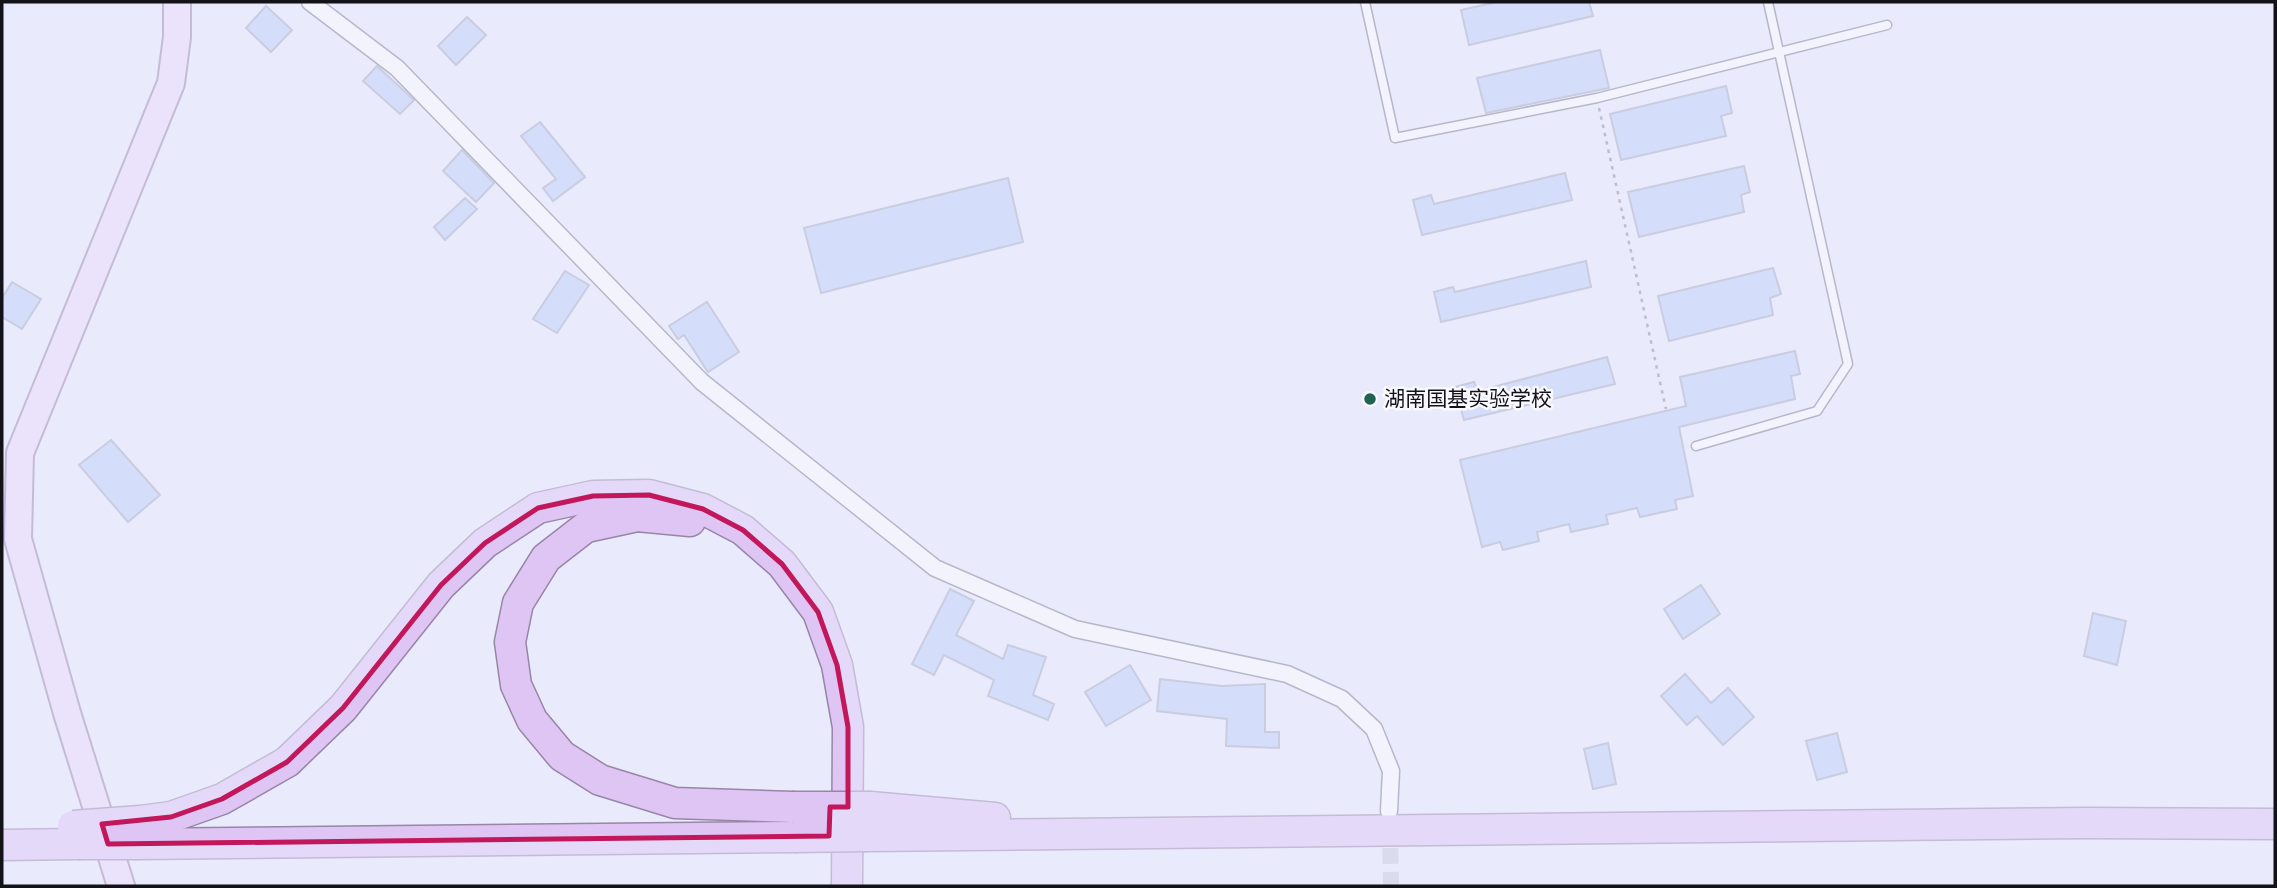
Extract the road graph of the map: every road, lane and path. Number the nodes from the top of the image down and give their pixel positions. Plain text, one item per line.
1 (177, 2) edge
2 (310, 2) edge
3 (1365, 2) edge
4 (1768, 2) edge
5 (1887, 25) dead end
6 (1780, 51) junction
7 (1597, 98) junction
8 (1666, 409) dead end
9 (1696, 446) dead end
10 (1389, 811) tunnel mouth
11 (2275, 815) edge
12 (794, 822) junction
13 (2087, 823) junction
14 (2275, 824) edge
15 (2, 831) edge
16 (139, 832) junction
17 (75, 835) junction
18 (2, 845) edge
19 (121, 886) edge
20 (829, 886) edge
21 (847, 886) edge

1 - 19 main road
2 - 10 street
3 - 7 lane
4 - 6 lane
5 - 6 lane
6 - 7 lane
6 - 9 lane
7 - 8 path
11 - 13 highway
12 - 13 highway, bridge
12 - 16 highway
12 - 20 highway
13 - 14 highway
15 - 17 highway
16 - 17 highway, bridge
16 - 21 highway
17 - 18 highway

